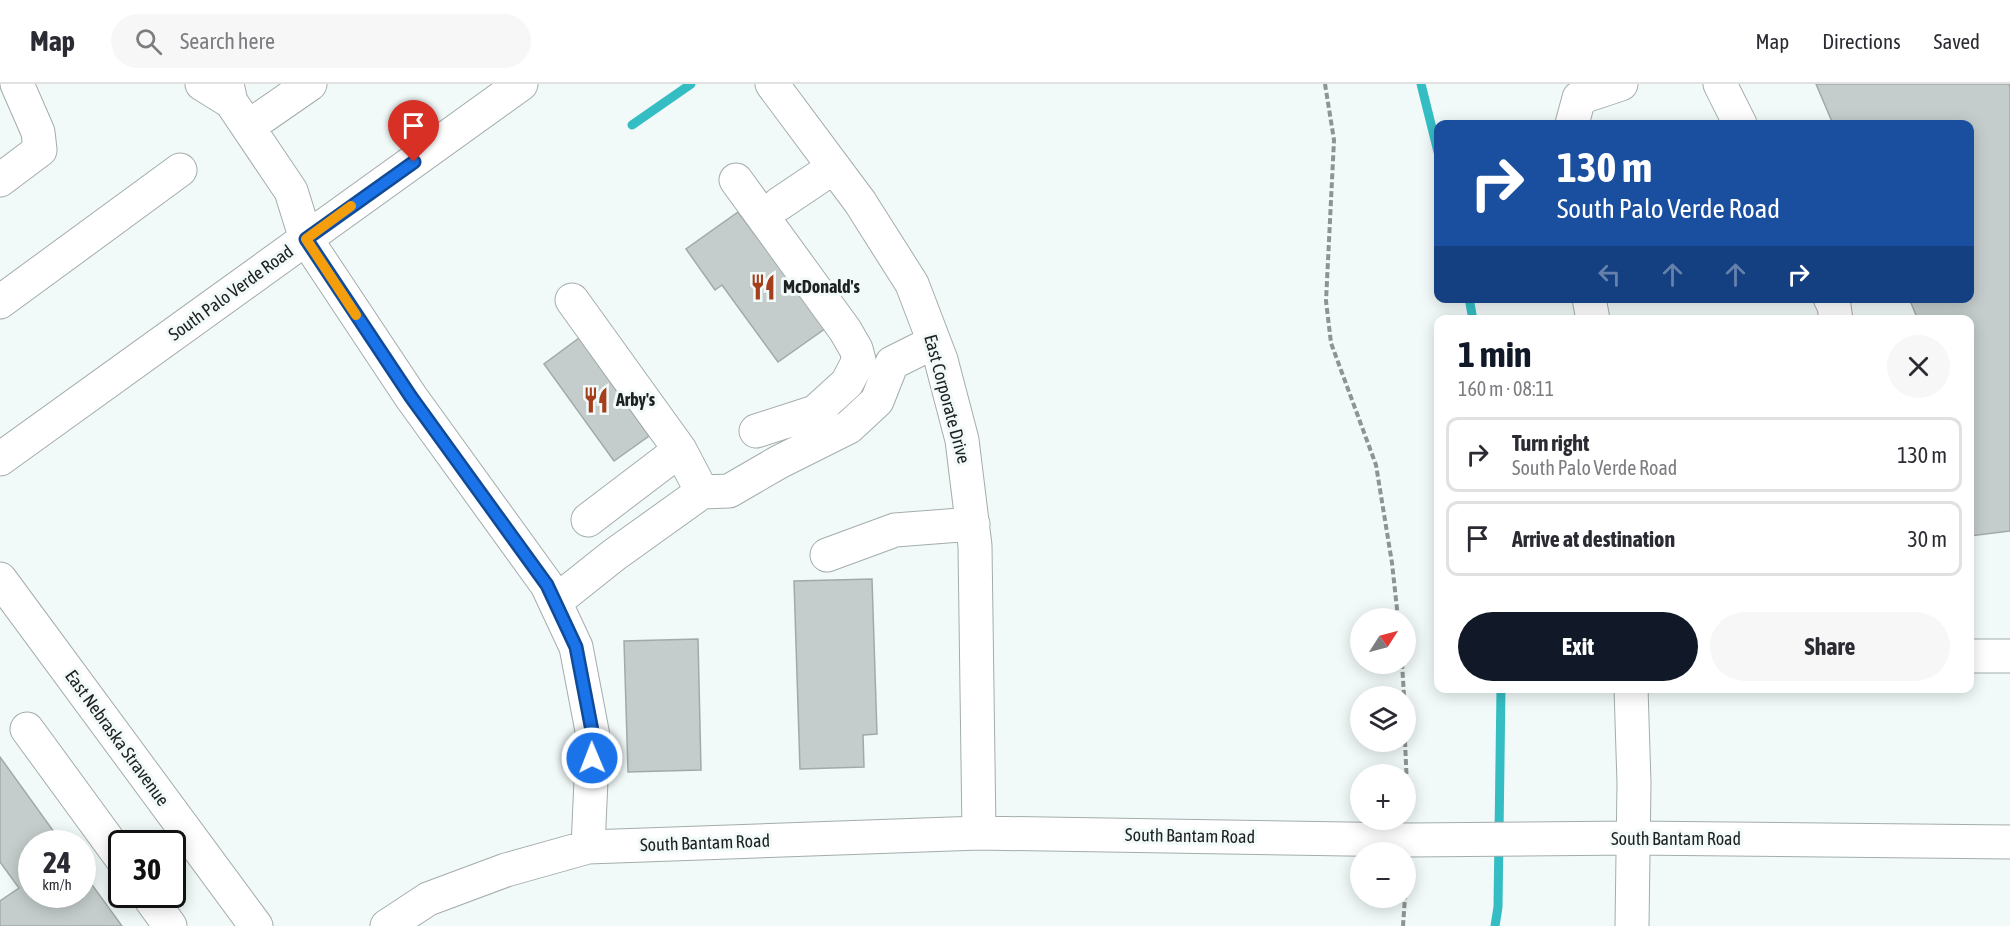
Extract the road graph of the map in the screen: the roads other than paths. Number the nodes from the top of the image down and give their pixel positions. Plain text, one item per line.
1 (17, 84) edge
2 (202, 84) edge
3 (310, 84) edge
4 (521, 84) edge
5 (772, 84) edge
6 (1621, 84) edge
7 (1719, 84) edge
8 (236, 104) edge
9 (1576, 111) edge
10 (1738, 120) edge
11 (834, 167) junction
12 (180, 170) dead end
13 (0, 180) edge
14 (736, 180) dead end
15 (779, 204) dead end
16 (306, 239) junction
17 (572, 300) dead end
18 (0, 302) edge
19 (934, 342) junction
20 (756, 431) dead end
21 (680, 450) junction
22 (0, 459) edge
23 (702, 492) junction
24 (588, 520) dead end
25 (973, 524) junction
26 (827, 555) dead end
27 (0, 579) edge
28 (555, 602) junction
29 (1974, 656) edge
30 (2010, 656) edge
31 (1631, 693) edge
32 (27, 729) dead end
33 (979, 833) junction
34 (1632, 838) junction
35 (108, 840) edge
36 (2010, 842) edge
37 (588, 847) junction
38 (157, 908) edge
39 (170, 926) edge
40 (256, 926) edge
41 (387, 926) edge
42 (1632, 926) edge

1 - 13 street
2 - 8 street
3 - 8 street
4 - 16 street, South Palo Verde Road
5 - 11 street, East Corporate Drive
6 - 9 street
7 - 10 street
8 - 16 street
11 - 15 street
11 - 19 street, East Corporate Drive
12 - 18 street
14 - 20 street
16 - 22 street, South Palo Verde Road
16 - 28 street
17 - 21 street
19 - 23 street
19 - 25 street, East Corporate Drive
21 - 23 street
21 - 24 street
23 - 28 street
25 - 26 street
25 - 33 street, East Corporate Drive
27 - 40 street, East Nebraska Stravenue
28 - 37 street
29 - 30 street
31 - 34 street
32 - 35 street
33 - 34 street, South Bantam Road
33 - 37 street, South Bantam Road
34 - 36 street, South Bantam Road
34 - 42 street
37 - 41 street, South Bantam Road
38 - 39 street

